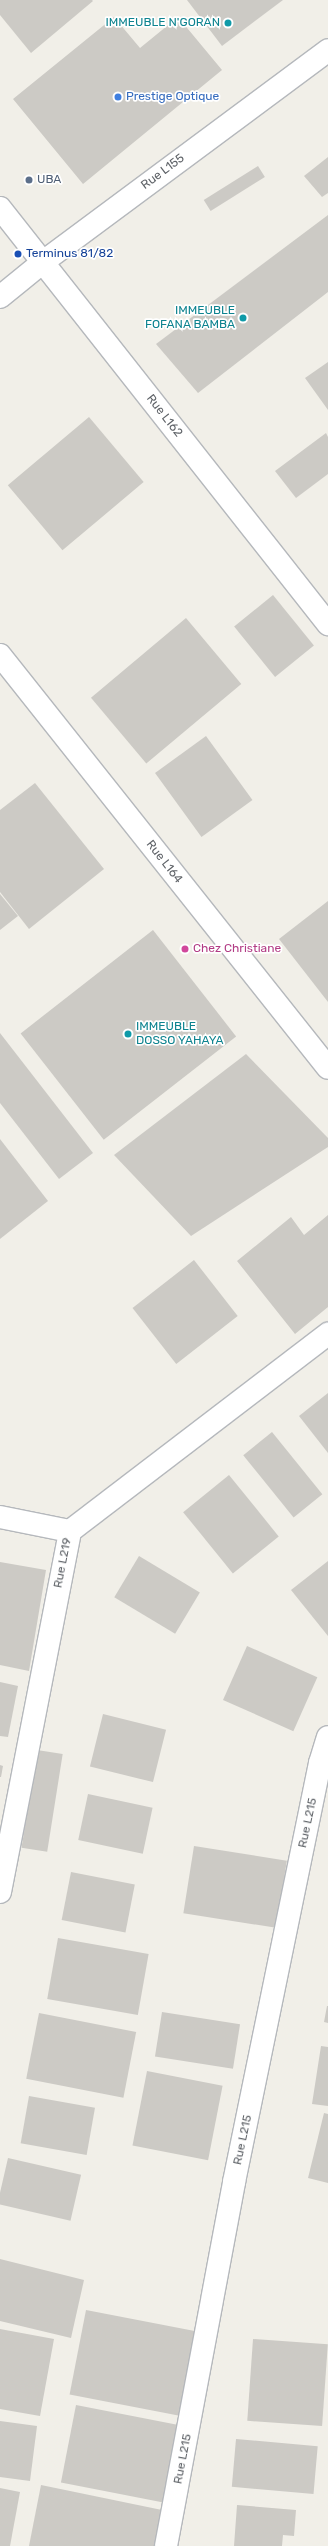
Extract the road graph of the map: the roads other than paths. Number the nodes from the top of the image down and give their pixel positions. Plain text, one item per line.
1 (328, 50) edge
2 (0, 208) edge
3 (43, 262) junction
4 (0, 298) edge
5 (328, 624) edge
6 (0, 655) edge
7 (328, 1068) edge
8 (328, 1334) edge
9 (0, 1517) edge
10 (70, 1531) junction
11 (328, 1737) edge
12 (0, 1892) edge
13 (166, 2546) edge

1 - 3 street, Rue L155
2 - 3 street, Rue L162
3 - 4 street, Rue L155
3 - 5 street, Rue L162
6 - 7 street, Rue L164
8 - 10 street, Rue L219
9 - 10 street
10 - 12 street, Rue L219
11 - 13 street, Rue L215

